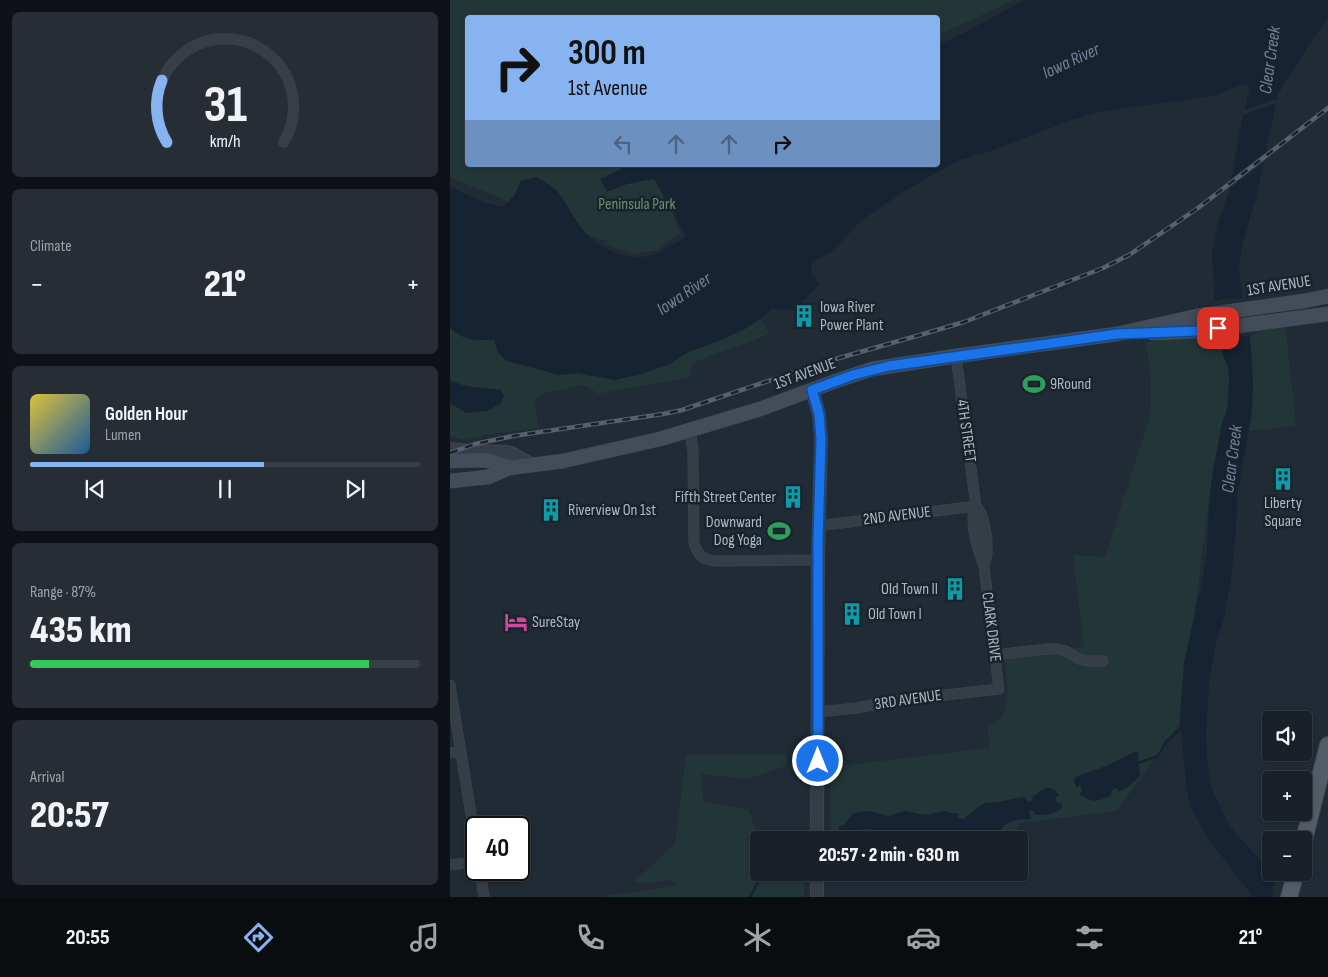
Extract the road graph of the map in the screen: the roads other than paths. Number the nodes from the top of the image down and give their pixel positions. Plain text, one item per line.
1 (1328, 296) edge
2 (1328, 314) edge
3 (1117, 334) junction
4 (956, 356) junction
5 (812, 390) junction
6 (689, 431) junction
7 (450, 449) edge
8 (450, 461) edge
9 (533, 465) junction
10 (504, 466) junction
11 (450, 473) edge
12 (450, 482) edge
13 (976, 506) junction
14 (818, 526) junction
15 (818, 560) junction
16 (995, 655) junction
17 (1103, 661) dead end
18 (450, 685) edge
19 (999, 689) joint
20 (818, 712) junction
21 (1328, 745) edge
22 (461, 752) junction
23 (450, 753) edge
24 (471, 816) edge
25 (817, 831) edge
26 (1306, 831) edge
27 (465, 863) edge
28 (450, 865) edge
29 (482, 881) edge
30 (817, 881) edge
31 (1293, 881) edge
32 (484, 897) edge
33 (817, 897) edge
34 (1289, 897) edge

1 - 3 main road, 1ST AVENUE
2 - 3 main road, 1ST AVENUE
3 - 4 main road, 1ST AVENUE
4 - 5 main road, 1ST AVENUE
4 - 13 street, 4TH STREET
5 - 6 main road, 1ST AVENUE
5 - 14 street
6 - 9 main road, 1ST AVENUE
6 - 15 street
7 - 9 street
8 - 10 main road, 1ST AVENUE
9 - 10 main road, 1ST AVENUE
10 - 11 main road
10 - 12 main road, 1ST AVENUE
13 - 14 street, 2ND AVENUE
13 - 16 street, CLARK DRIVE
14 - 15 street
15 - 20 street
16 - 17 street
16 - 19 street, CLARK DRIVE
18 - 22 street
19 - 20 street, 3RD AVENUE
20 - 25 street
21 - 26 main road
22 - 23 street
22 - 24 street
27 - 28 street
29 - 32 street
30 - 33 street
31 - 34 main road

